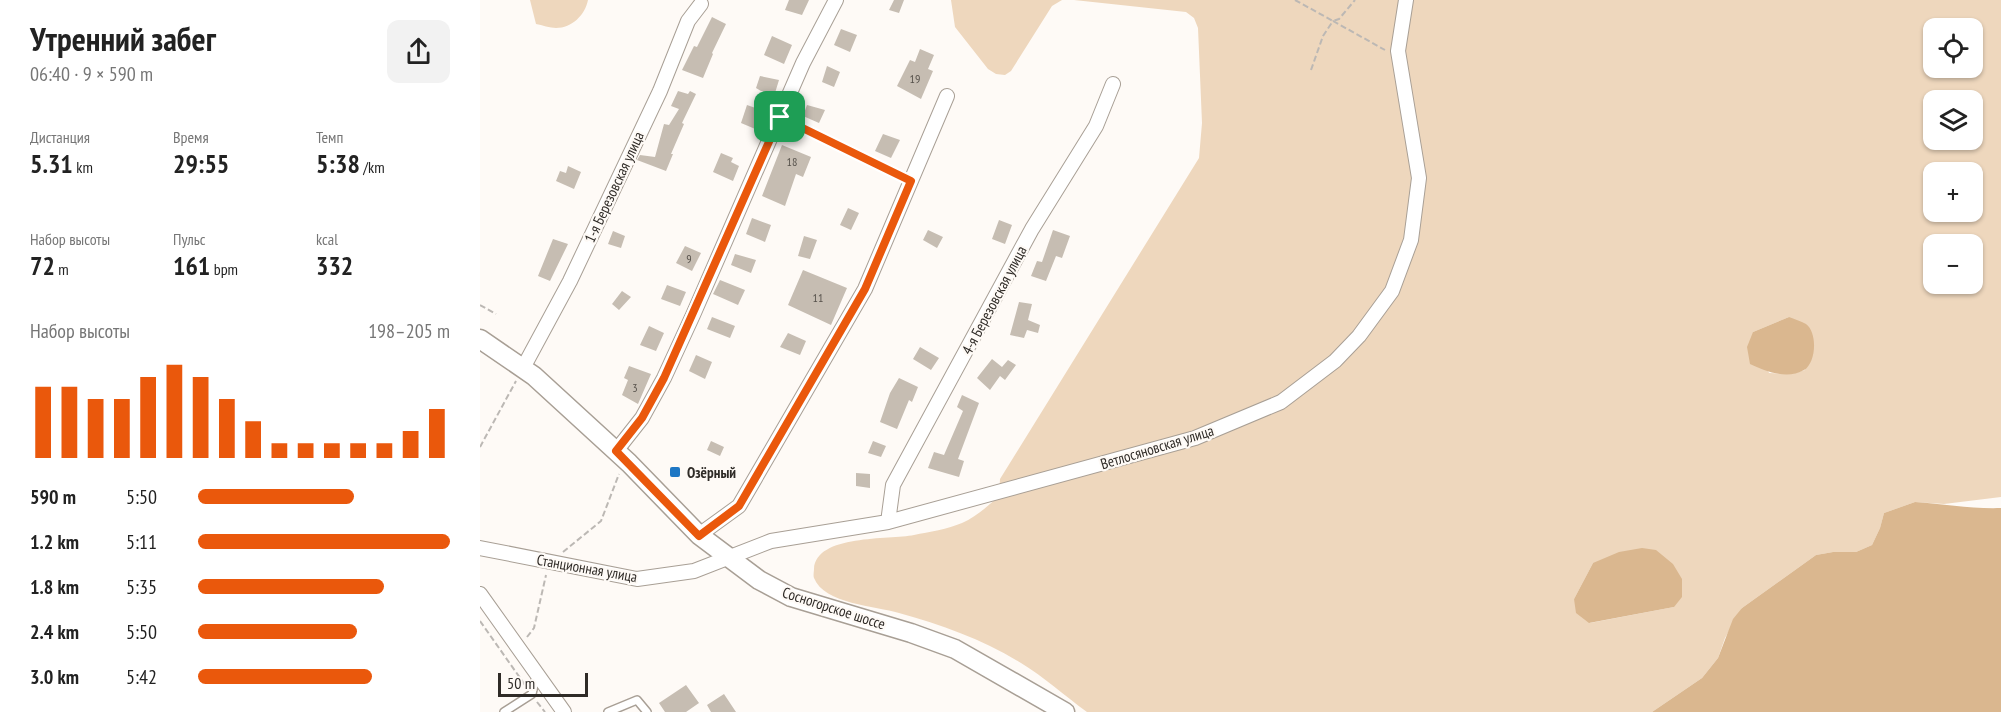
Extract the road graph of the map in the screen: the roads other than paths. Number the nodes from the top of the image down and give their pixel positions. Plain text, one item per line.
1 (836, 0) edge
2 (1406, 0) edge
3 (701, 4) dead end
4 (1113, 84) dead end
5 (947, 96) dead end
6 (780, 117) junction
7 (911, 181) junction
8 (480, 339) edge
9 (480, 345) edge
10 (523, 368) junction
11 (616, 451) junction
12 (888, 522) junction
13 (699, 536) junction
14 (480, 548) edge
15 (727, 557) junction
16 (480, 594) edge
17 (537, 673) junction
18 (504, 712) edge
19 (564, 712) edge
20 (608, 712) edge
21 (647, 712) edge
22 (1065, 712) edge

1 - 6 street
2 - 12 street, Ветлосяновская улица
3 - 10 street, 1-я Березовская улица
4 - 12 street, 4-я Березовская улица
5 - 7 street
6 - 7 lane
6 - 11 street
7 - 13 street
8 - 10 main road, Сосногорское шоссе
9 - 10 main road, Сосногорское шоссе
10 - 11 main road, Сосногорское шоссе
11 - 13 main road, Сосногорское шоссе
12 - 15 street, Ветлосяновская улица
13 - 15 main road, Сосногорское шоссе
14 - 15 street, Станционная улица
15 - 22 main road, Сосногорское шоссе
16 - 17 street
17 - 18 lane
17 - 19 street
20 - 21 lane

